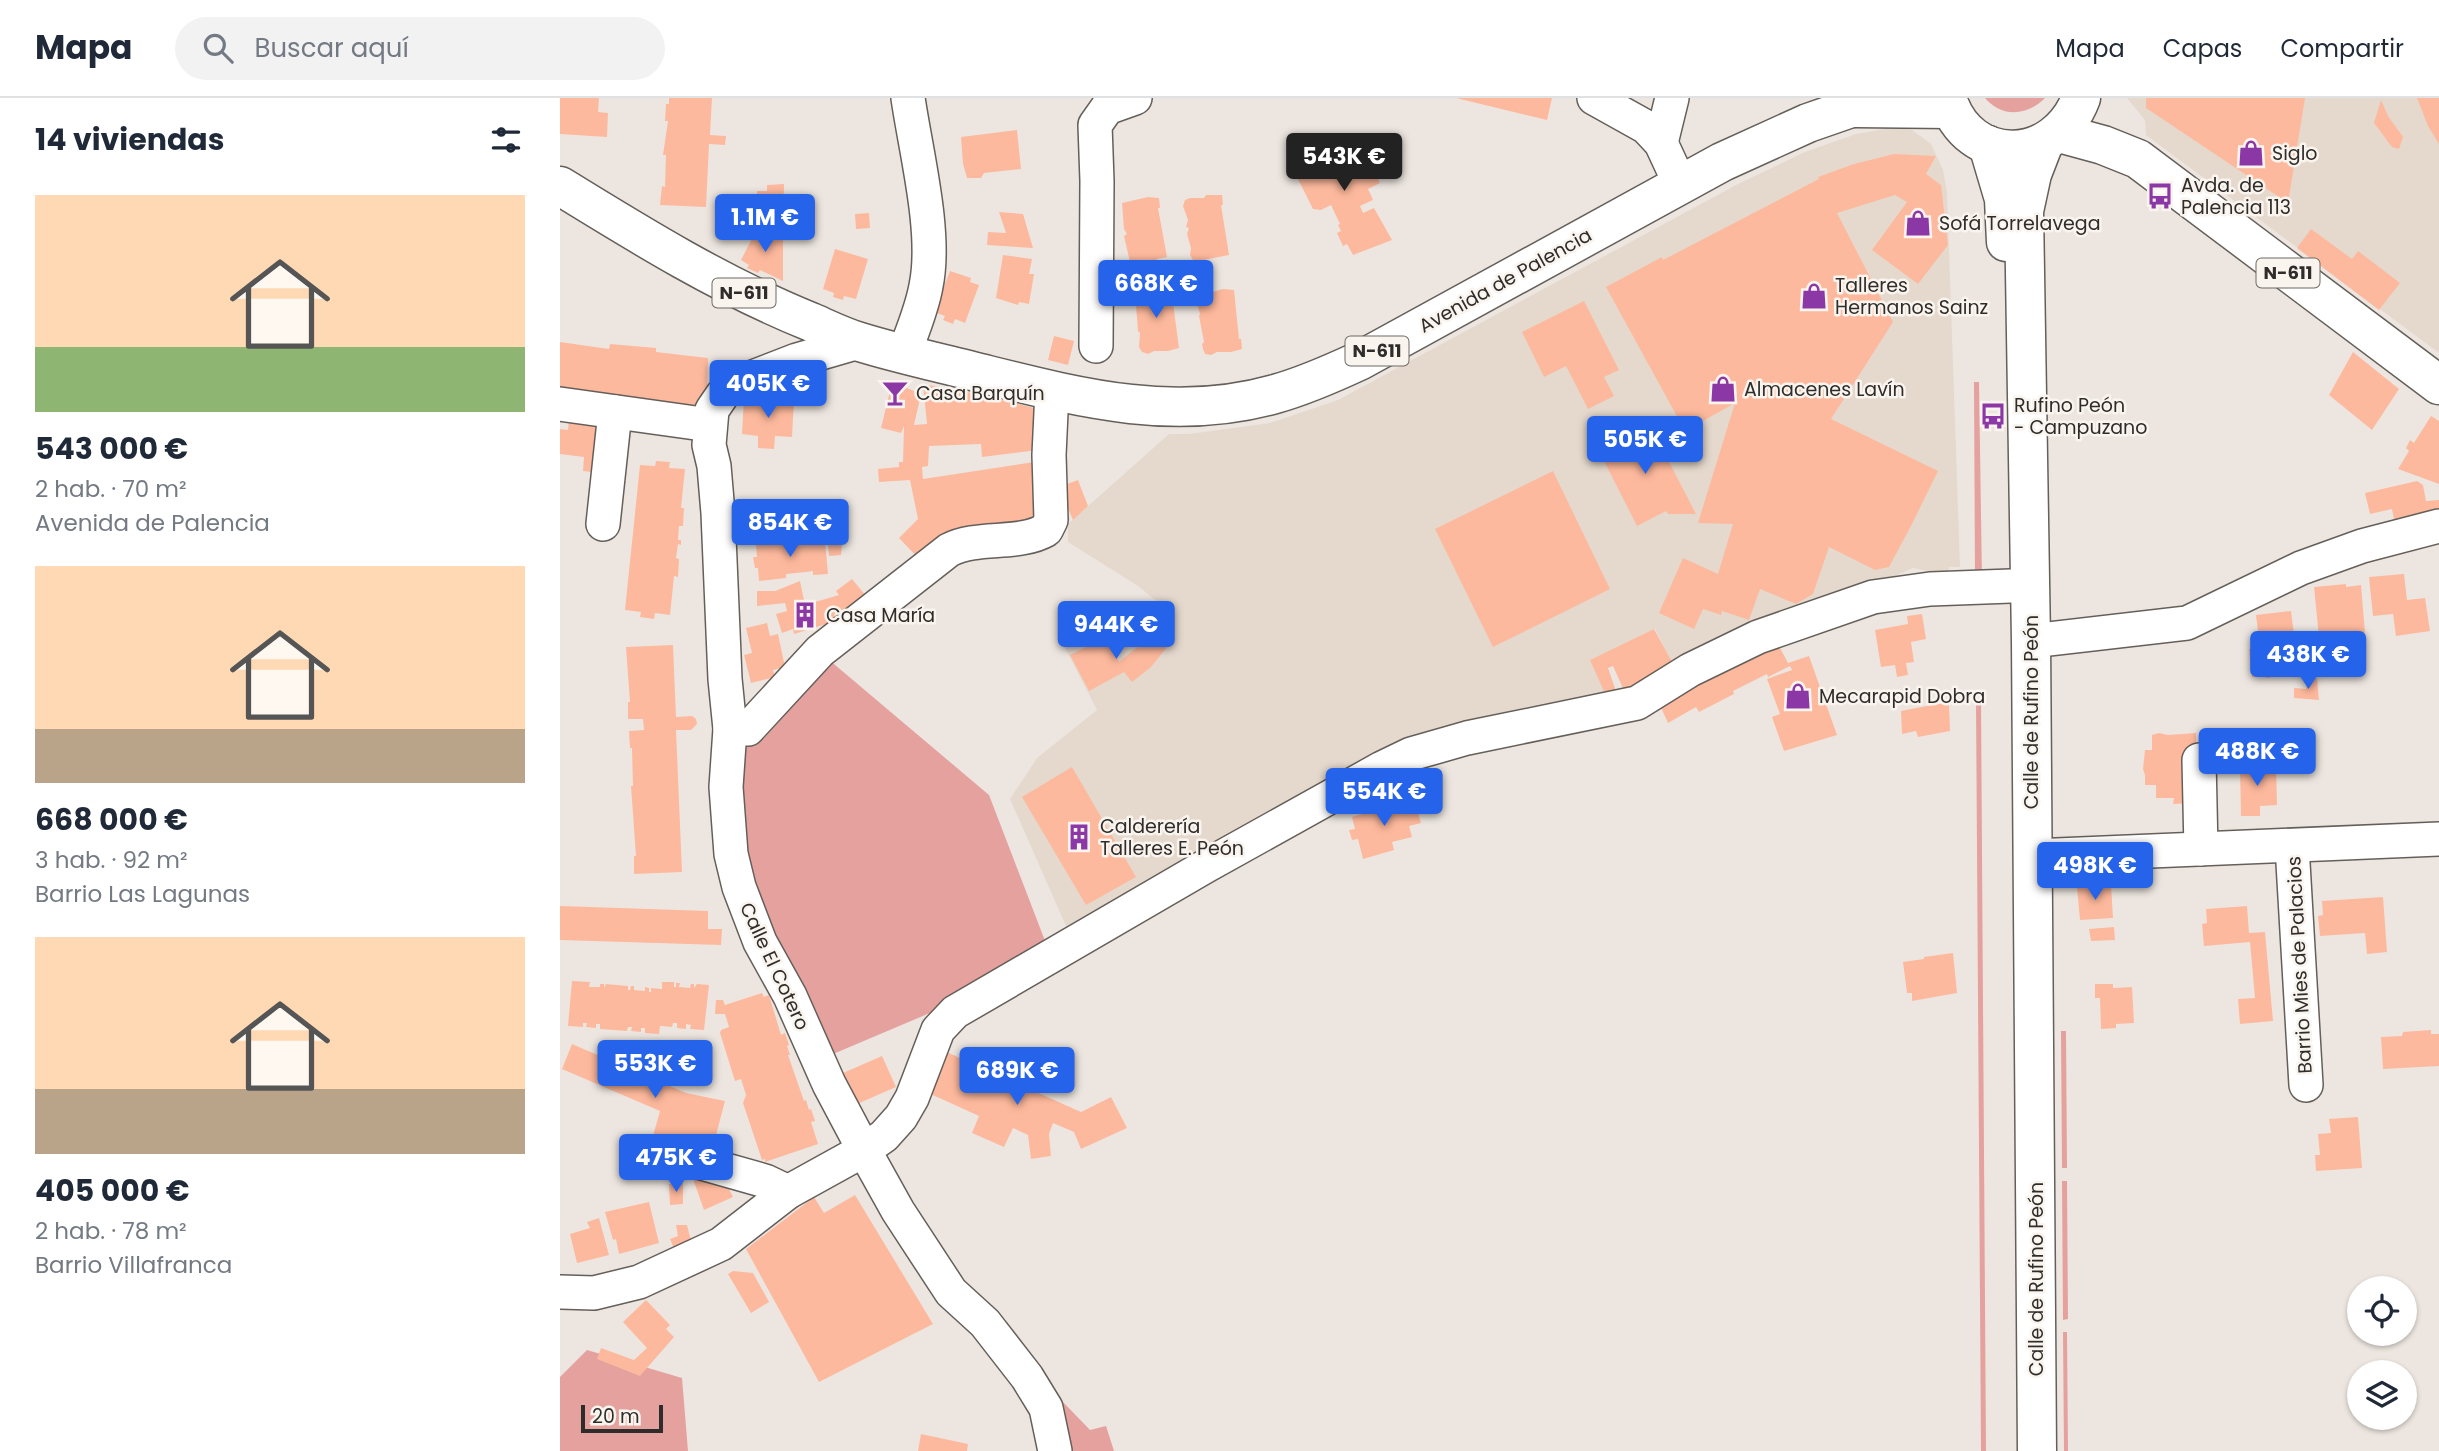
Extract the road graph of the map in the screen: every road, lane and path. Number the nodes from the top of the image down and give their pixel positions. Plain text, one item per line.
1 (908, 98) edge
2 (1135, 98) edge
3 (1594, 98) edge
4 (1672, 98) edge
5 (2081, 98) edge
6 (2087, 98) edge
7 (1868, 103) edge
8 (1949, 104) edge
9 (2051, 138) junction
10 (1661, 143) junction
11 (1988, 145) junction
12 (2138, 159) junction
13 (1680, 184) junction
14 (560, 186) edge
15 (859, 342) junction
16 (1097, 346) dead end
17 (904, 354) junction
18 (2439, 385) edge
19 (1052, 391) junction
20 (560, 404) edge
21 (615, 412) junction
22 (710, 425) junction
23 (603, 524) dead end
24 (2439, 526) edge
25 (2011, 586) junction
26 (2031, 641) junction
27 (730, 729) junction
28 (2199, 760) dead end
29 (2439, 839) edge
30 (2292, 846) junction
31 (2201, 849) junction
32 (2032, 856) junction
33 (2306, 1085) dead end
34 (864, 1150) junction
35 (698, 1163) dead end
36 (788, 1192) junction
37 (560, 1292) edge
38 (1055, 1451) edge
39 (2015, 1451) edge
40 (2037, 1451) edge

1 - 17 street
2 - 16 street
3 - 10 street
4 - 10 street
5 - 9 main road, Calle de Rufino Peón
6 - 12 main road, N-611
7 - 8 main road, Avenida de Palencia / N-611
7 - 13 main road, Avenida de Palencia / N-611
8 - 11 main road, N-611
9 - 11 main road, N-611
9 - 12 main road, N-611
9 - 26 main road, Calle de Rufino Peón
10 - 13 street
11 - 25 main road, Calle de Rufino Peón
12 - 18 main road, N-611
13 - 19 main road, Avenida de Palencia / N-611
14 - 15 main road, Avenida de Palencia / N-611
15 - 17 main road, Avenida de Palencia / N-611
15 - 22 street
17 - 19 main road, Avenida de Palencia / N-611
19 - 27 street
20 - 21 street
21 - 22 street
21 - 23 street
22 - 27 street, Calle El Cotero
24 - 26 street
25 - 34 street
25 - 39 main road, Calle de Rufino Peón
26 - 32 main road, Calle de Rufino Peón
27 - 34 street, Calle El Cotero
28 - 31 street
29 - 30 street, Barrio Mies de Palacios
30 - 31 street, Barrio Mies de Palacios
30 - 33 street, Barrio Mies de Palacios
31 - 32 street, Barrio Mies de Palacios
32 - 40 main road, Calle de Rufino Peón
34 - 36 street
34 - 38 street, Calle El Cotero
35 - 36 street
36 - 37 street

